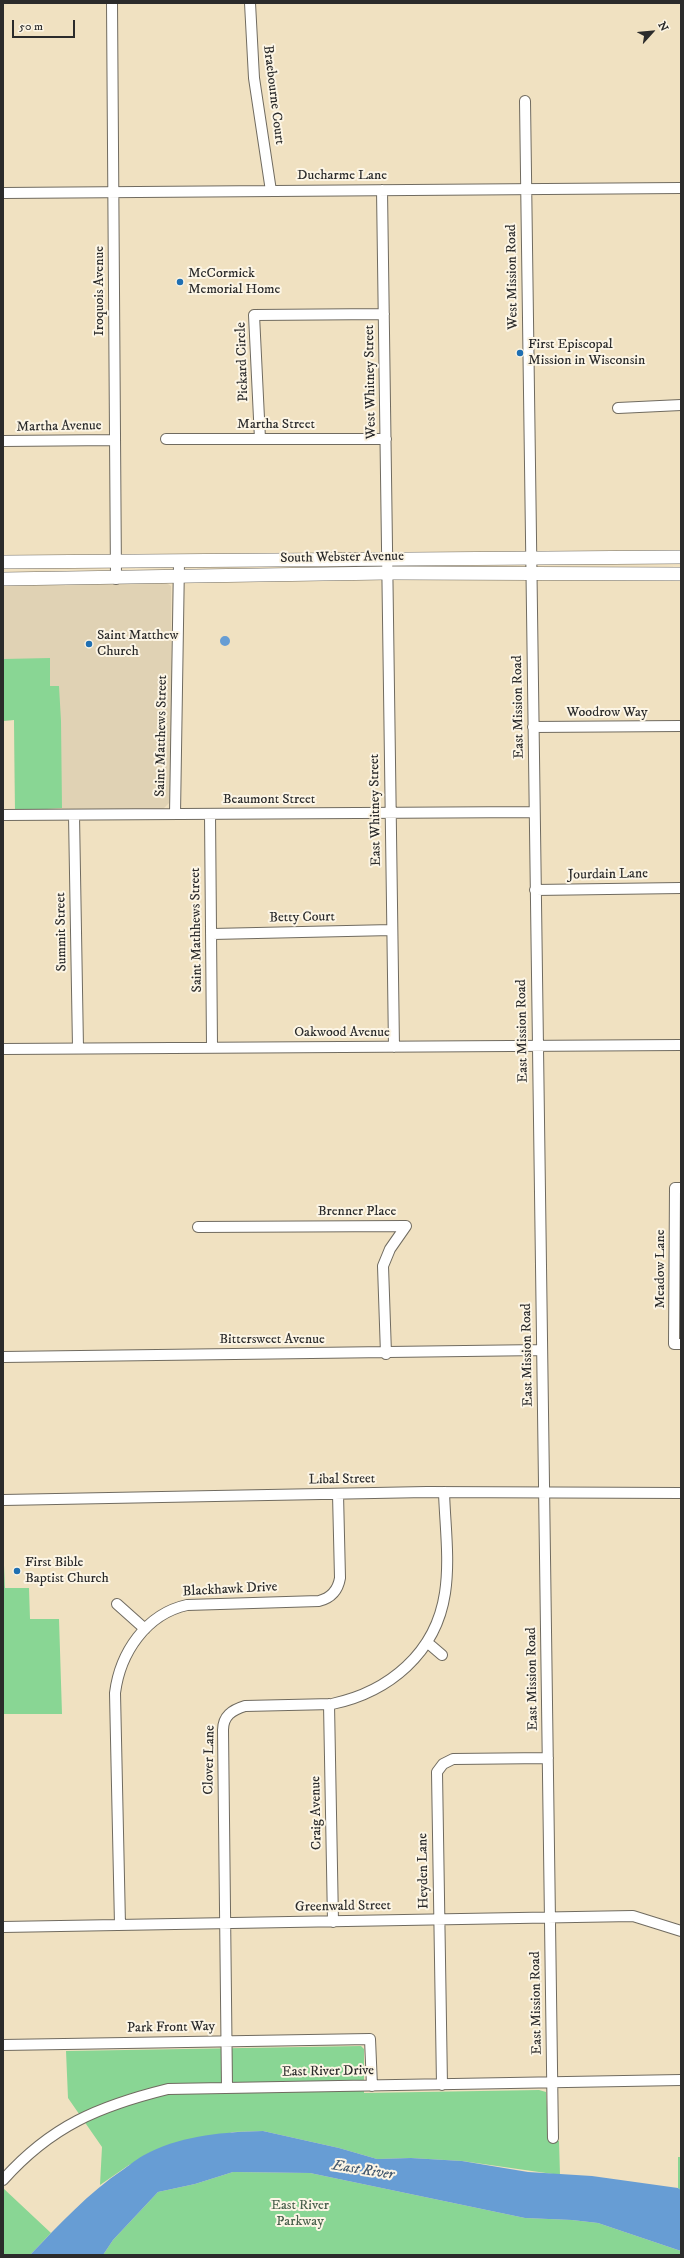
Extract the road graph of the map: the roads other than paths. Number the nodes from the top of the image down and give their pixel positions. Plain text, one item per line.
1 (112, 3) edge
2 (250, 3) edge
3 (525, 101) dead end
4 (681, 188) edge
5 (526, 189) junction
6 (382, 190) junction
7 (271, 191) junction
8 (113, 192) junction
9 (3, 193) edge
10 (384, 314) junction
11 (681, 405) edge
12 (618, 408) dead end
13 (166, 439) dead end
14 (386, 439) junction
15 (115, 440) junction
16 (260, 440) junction
17 (3, 441) edge
18 (681, 557) edge
19 (531, 558) junction
20 (386, 559) junction
21 (117, 561) junction
22 (3, 562) edge
23 (179, 562) junction
24 (531, 572) junction
25 (387, 573) junction
26 (681, 574) edge
27 (179, 577) junction
28 (3, 579) edge
29 (116, 579) junction
30 (681, 726) edge
31 (533, 728) junction
32 (534, 812) junction
33 (390, 813) junction
34 (175, 814) junction
35 (210, 814) junction
36 (3, 815) edge
37 (74, 815) junction
38 (681, 888) edge
39 (535, 890) junction
40 (392, 930) junction
41 (212, 934) junction
42 (681, 1045) edge
43 (212, 1046) junction
44 (394, 1047) junction
45 (538, 1047) junction
46 (78, 1048) junction
47 (3, 1049) edge
48 (678, 1188) edge
49 (198, 1226) dead end
50 (681, 1344) edge
51 (542, 1350) junction
52 (386, 1354) junction
53 (3, 1357) edge
54 (444, 1492) junction
55 (544, 1492) junction
56 (681, 1492) edge
57 (338, 1494) junction
58 (3, 1500) edge
59 (117, 1604) dead end
60 (145, 1629) junction
61 (428, 1643) junction
62 (442, 1655) dead end
63 (329, 1704) junction
64 (548, 1758) junction
65 (550, 1917) junction
66 (439, 1920) junction
67 (333, 1922) junction
68 (225, 1924) junction
69 (120, 1926) junction
70 (3, 1927) edge
71 (681, 1931) edge
72 (227, 2041) junction
73 (3, 2045) edge
74 (681, 2080) edge
75 (552, 2082) junction
76 (442, 2085) junction
77 (372, 2086) junction
78 (227, 2088) junction
79 (553, 2138) dead end
80 (3, 2180) edge

1 - 8 street, Iroquois Avenue
2 - 7 street, Braebourne Court
3 - 5 street, West Mission Road
4 - 5 street, Ducharme Lane
5 - 6 street, Ducharme Lane
5 - 19 street, West Mission Road
6 - 7 street, Ducharme Lane
6 - 10 street, West Whitney Street
7 - 8 street, Ducharme Lane
8 - 9 street, Ducharme Lane
8 - 15 street, Iroquois Avenue
10 - 14 street, West Whitney Street
10 - 16 street, Pickard Circle
11 - 12 street
13 - 16 street, Martha Street
14 - 16 street, Martha Street
14 - 20 street, West Whitney Street
15 - 17 street, Martha Avenue
15 - 21 street, Iroquois Avenue
18 - 19 main road, South Webster Avenue
19 - 20 main road, South Webster Avenue
19 - 24 street, West Mission Road
20 - 23 main road, South Webster Avenue
20 - 25 street, West Whitney Street
21 - 22 main road, South Webster Avenue
21 - 23 main road, South Webster Avenue
21 - 29 street, Iroquois Avenue
23 - 27 street, Saint Matthews Street
24 - 25 main road, South Webster Avenue
24 - 26 main road, South Webster Avenue
24 - 31 street, East Mission Road
25 - 27 main road, South Webster Avenue
25 - 33 street, East Whitney Street
27 - 29 main road, South Webster Avenue
27 - 34 street, Saint Matthews Street
28 - 29 main road, South Webster Avenue
30 - 31 street, Woodrow Way
31 - 32 street, East Mission Road
32 - 33 street, Beaumont Street
32 - 39 street, East Mission Road
33 - 35 street, Beaumont Street
33 - 40 street, East Whitney Street
34 - 35 street, Beaumont Street
34 - 37 street, Beaumont Street
35 - 41 street, Saint Mathhews Street
36 - 37 street, Beaumont Street
37 - 46 street, Summit Street
38 - 39 street, Jourdain Lane
39 - 45 street, East Mission Road
40 - 41 street, Betty Court
40 - 44 street, East Whitney Street
41 - 43 street, Saint Mathhews Street
42 - 45 street, Oakwood Avenue
43 - 44 street, Oakwood Avenue
43 - 46 street, Oakwood Avenue
44 - 45 street, Oakwood Avenue
45 - 51 street, East Mission Road
46 - 47 street, Oakwood Avenue
48 - 50 street, Meadow Lane
49 - 52 street, Brenner Place
51 - 52 street, Bittersweet Avenue
51 - 55 street, East Mission Road
52 - 53 street, Bittersweet Avenue
54 - 55 street, Libal Street
54 - 57 street, Libal Street
54 - 61 street, Clover Lane
55 - 56 street, Libal Street
55 - 64 street, East Mission Road
57 - 58 street, Libal Street
57 - 60 street, Blackhawk Drive
59 - 60 street
60 - 69 street, Blackhawk Drive
61 - 62 street
61 - 63 street, Clover Lane
63 - 67 street, Craig Avenue
63 - 68 street, Clover Lane
64 - 65 street, East Mission Road
64 - 66 street, Heyden Lane
65 - 66 street, Greenwald Street
65 - 71 street, Greenwald Street
65 - 75 street, East Mission Road
66 - 67 street, Greenwald Street
66 - 76 street, Heyden Lane
67 - 68 street, Greenwald Street
68 - 69 street, Greenwald Street
68 - 72 street, Clover Lane
69 - 70 street, Greenwald Street
72 - 73 street, Park Front Way
72 - 77 street, Park Front Way
72 - 78 street, Clover Lane
74 - 75 street, East River Drive
75 - 76 street, East River Drive
75 - 79 street, East Mission Road
76 - 77 street, East River Drive
77 - 78 street, East River Drive
78 - 80 street, East River Drive

